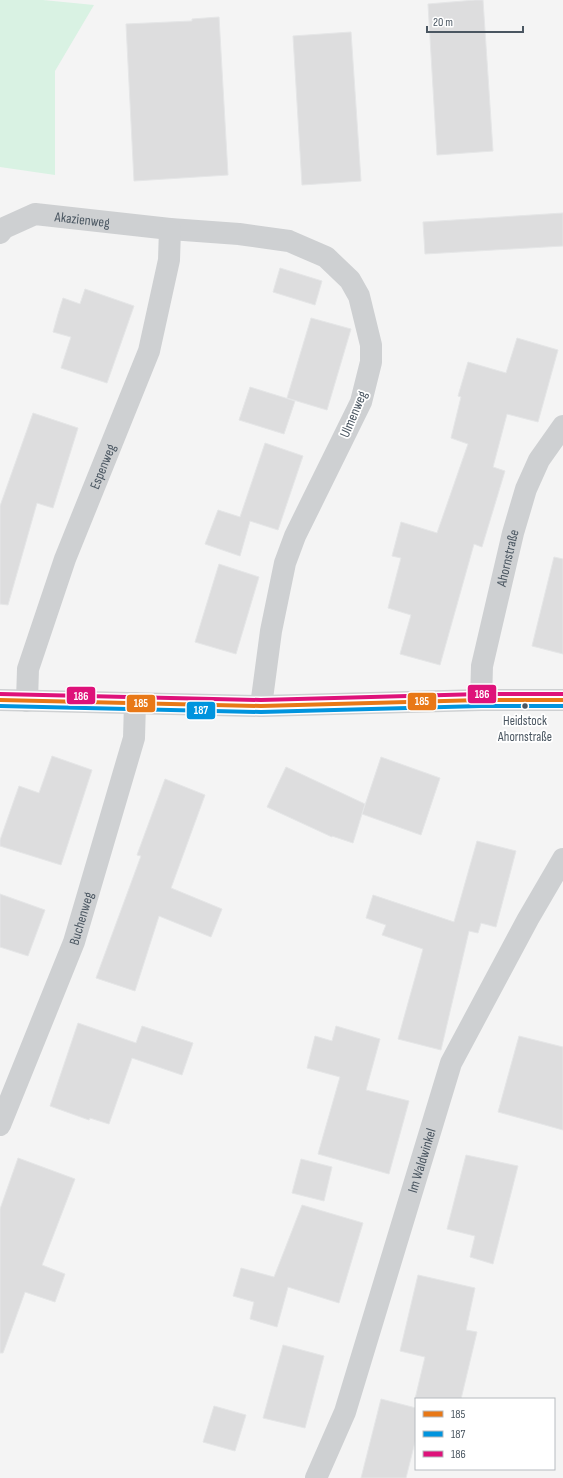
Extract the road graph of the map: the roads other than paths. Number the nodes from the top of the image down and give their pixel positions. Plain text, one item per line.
1 (170, 229) junction
2 (0, 233) edge
3 (563, 426) edge
4 (0, 700) edge
5 (481, 700) junction
6 (563, 700) edge
7 (27, 701) junction
8 (135, 703) junction
9 (261, 706) junction
10 (563, 859) edge
11 (0, 1125) edge
12 (316, 1478) edge

1 - 2 street, Akazienweg
1 - 7 street, Espenweg
1 - 9 street, Ulmenweg
3 - 5 street, Ahornstraße
4 - 7 street
5 - 6 street
5 - 9 street
7 - 8 street
8 - 9 street
8 - 11 street, Buchenweg
10 - 12 street, Im Waldwinkel

